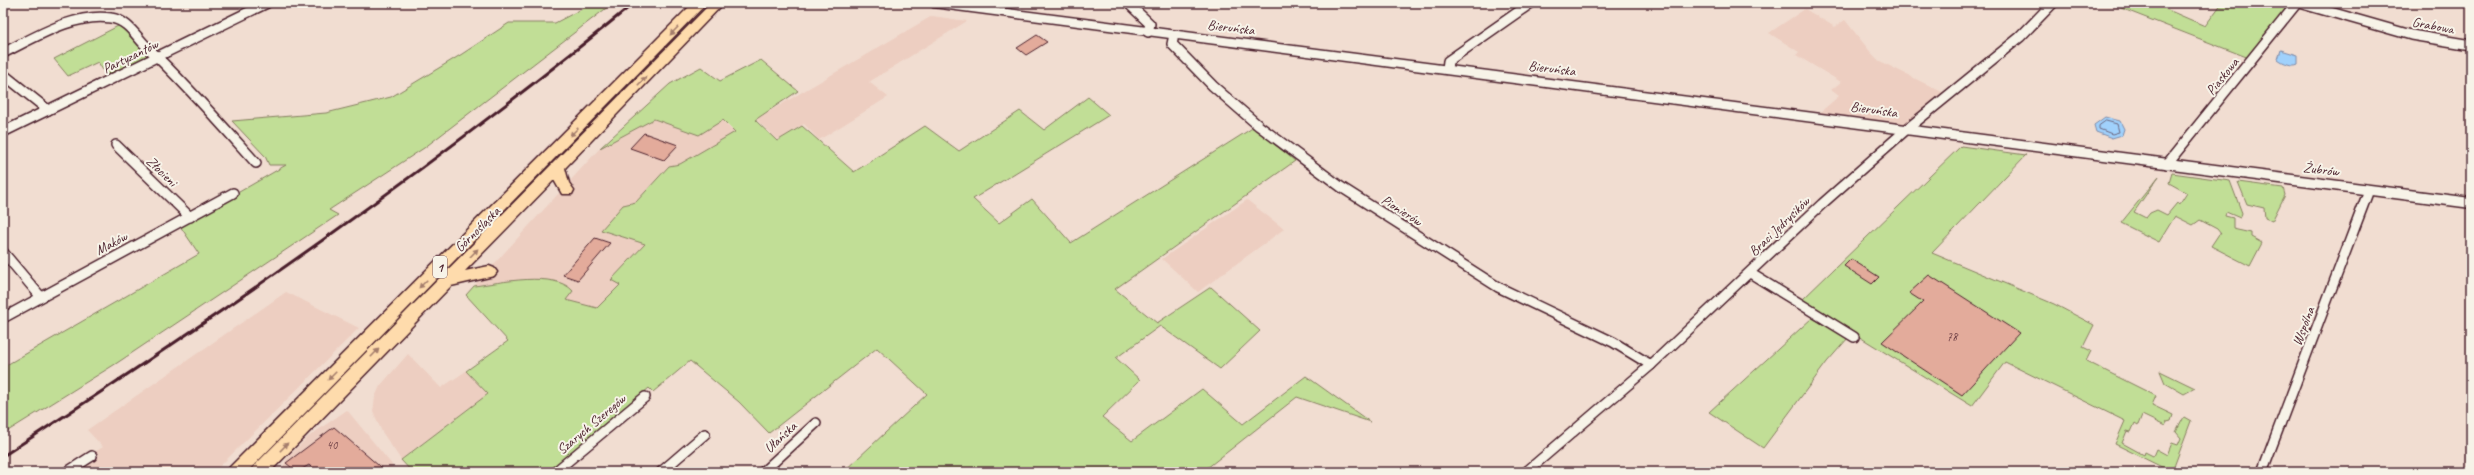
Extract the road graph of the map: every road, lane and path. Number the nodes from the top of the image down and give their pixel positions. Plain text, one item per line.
1 (268, 3) edge
2 (701, 3) edge
3 (718, 3) edge
4 (933, 3) edge
5 (1128, 3) edge
6 (1531, 3) edge
7 (2053, 3) edge
8 (2298, 3) edge
9 (1148, 32) junction
10 (1174, 35) junction
11 (2471, 45) edge
12 (3, 53) edge
13 (159, 56) junction
14 (1447, 69) junction
15 (3, 74) edge
16 (48, 110) junction
17 (1907, 129) junction
18 (3, 132) edge
19 (116, 145) dead end
20 (256, 163) dead end
21 (2167, 164) junction
22 (558, 167) junction
23 (568, 190) dead end
24 (2369, 190) junction
25 (233, 193) dead end
26 (2471, 203) edge
27 (190, 217) junction
28 (3, 252) edge
29 (489, 272) dead end
30 (1750, 273) junction
31 (446, 281) junction
32 (41, 297) junction
33 (3, 318) edge
34 (1854, 337) dead end
35 (1651, 365) junction
36 (645, 397) dead end
37 (816, 423) dead end
38 (705, 434) dead end
39 (92, 456) dead end
40 (67, 472) edge
41 (236, 472) edge
42 (259, 472) edge
43 (555, 472) edge
44 (661, 472) edge
45 (764, 472) edge
46 (1526, 472) edge
47 (2262, 472) edge

1 - 13 street, Partyzantów
2 -> 41 main road, Górnośląska / 1
22 -> 3 main road, Górnośląska / 1
4 - 9 main road, Bieruńska
5 - 9 street
6 - 14 street
7 - 17 street, Braci Jędrysików
8 - 11 street, Grabowa
8 - 21 street, Piaskowa
9 - 10 main road, Bieruńska
10 - 14 main road, Bieruńska
10 - 35 street, Pionierów
12 - 13 street
13 - 16 street, Partyzantów
13 - 20 street
14 - 17 main road, Bieruńska
15 - 16 street
16 - 18 street, Partyzantów
17 - 21 main road, Bieruńska
17 - 30 street, Braci Jędrysików
19 - 27 street, Złocieni
21 - 24 main road, Żubrów
22 - 23 main road
31 -> 22 main road, Górnośląska / 1
24 - 26 main road, Żubrów
24 - 47 street, Wspólna
25 - 27 street, Maków
27 - 32 street, Maków
28 - 32 street
29 - 31 main road
30 - 34 street
30 - 35 street, Braci Jędrysików
42 -> 31 main road, Górnośląska / 1
32 - 33 street, Maków
35 - 46 street, Braci Jędrysików
36 - 43 street, Szarych Szeregów
37 - 45 street, Ułańska
38 - 44 street
39 - 40 street

